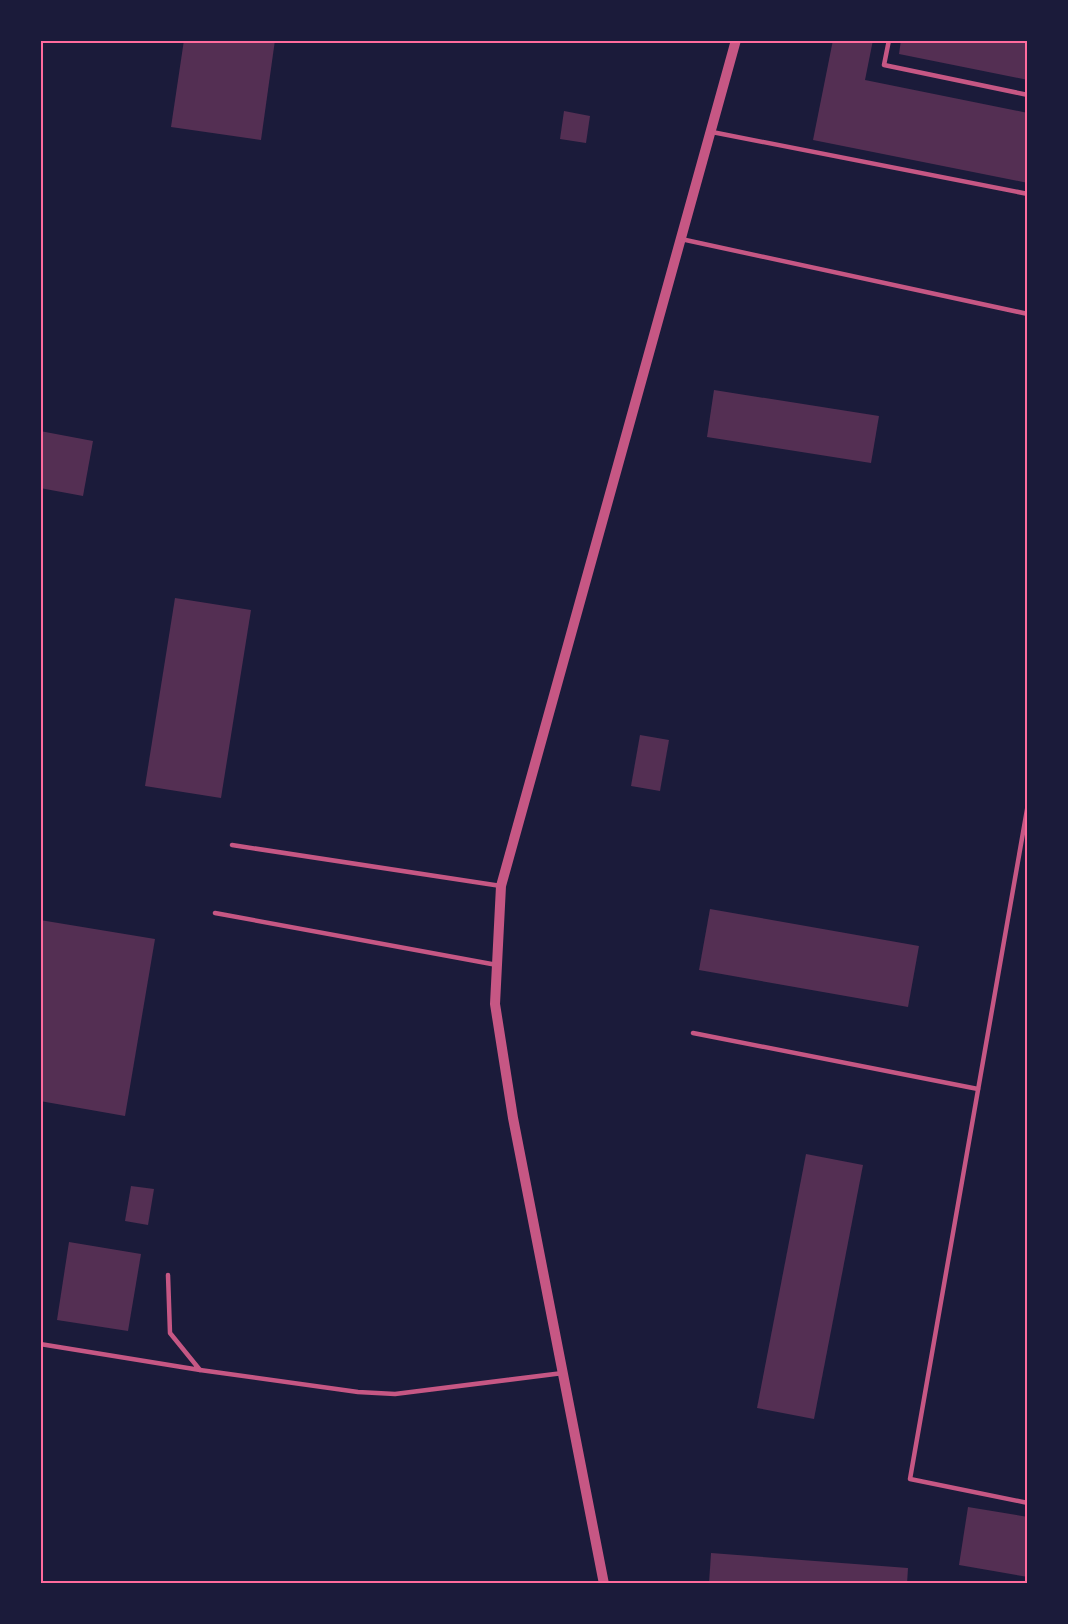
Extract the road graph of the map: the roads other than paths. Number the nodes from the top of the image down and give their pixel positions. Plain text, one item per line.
1 (736, 40) edge
2 (889, 40) edge
3 (1028, 95) edge
4 (711, 131) junction
5 (1028, 194) edge
6 (681, 239) junction
7 (1028, 314) edge
8 (1028, 804) edge
9 (232, 845) dead end
10 (501, 886) junction
11 (215, 913) dead end
12 (497, 965) junction
13 (693, 1033) dead end
14 (978, 1089) junction
15 (168, 1275) dead end
16 (40, 1344) edge
17 (200, 1370) junction
18 (563, 1373) junction
19 (1028, 1503) edge
20 (604, 1584) edge

1 - 4 street
2 - 3 lane
4 - 5 lane
4 - 6 street
6 - 7 lane
6 - 10 street
8 - 14 lane
9 - 10 lane
10 - 12 street
11 - 12 lane
12 - 18 street
13 - 14 lane
14 - 19 lane
15 - 17 lane
16 - 17 lane
17 - 18 lane
18 - 20 street

